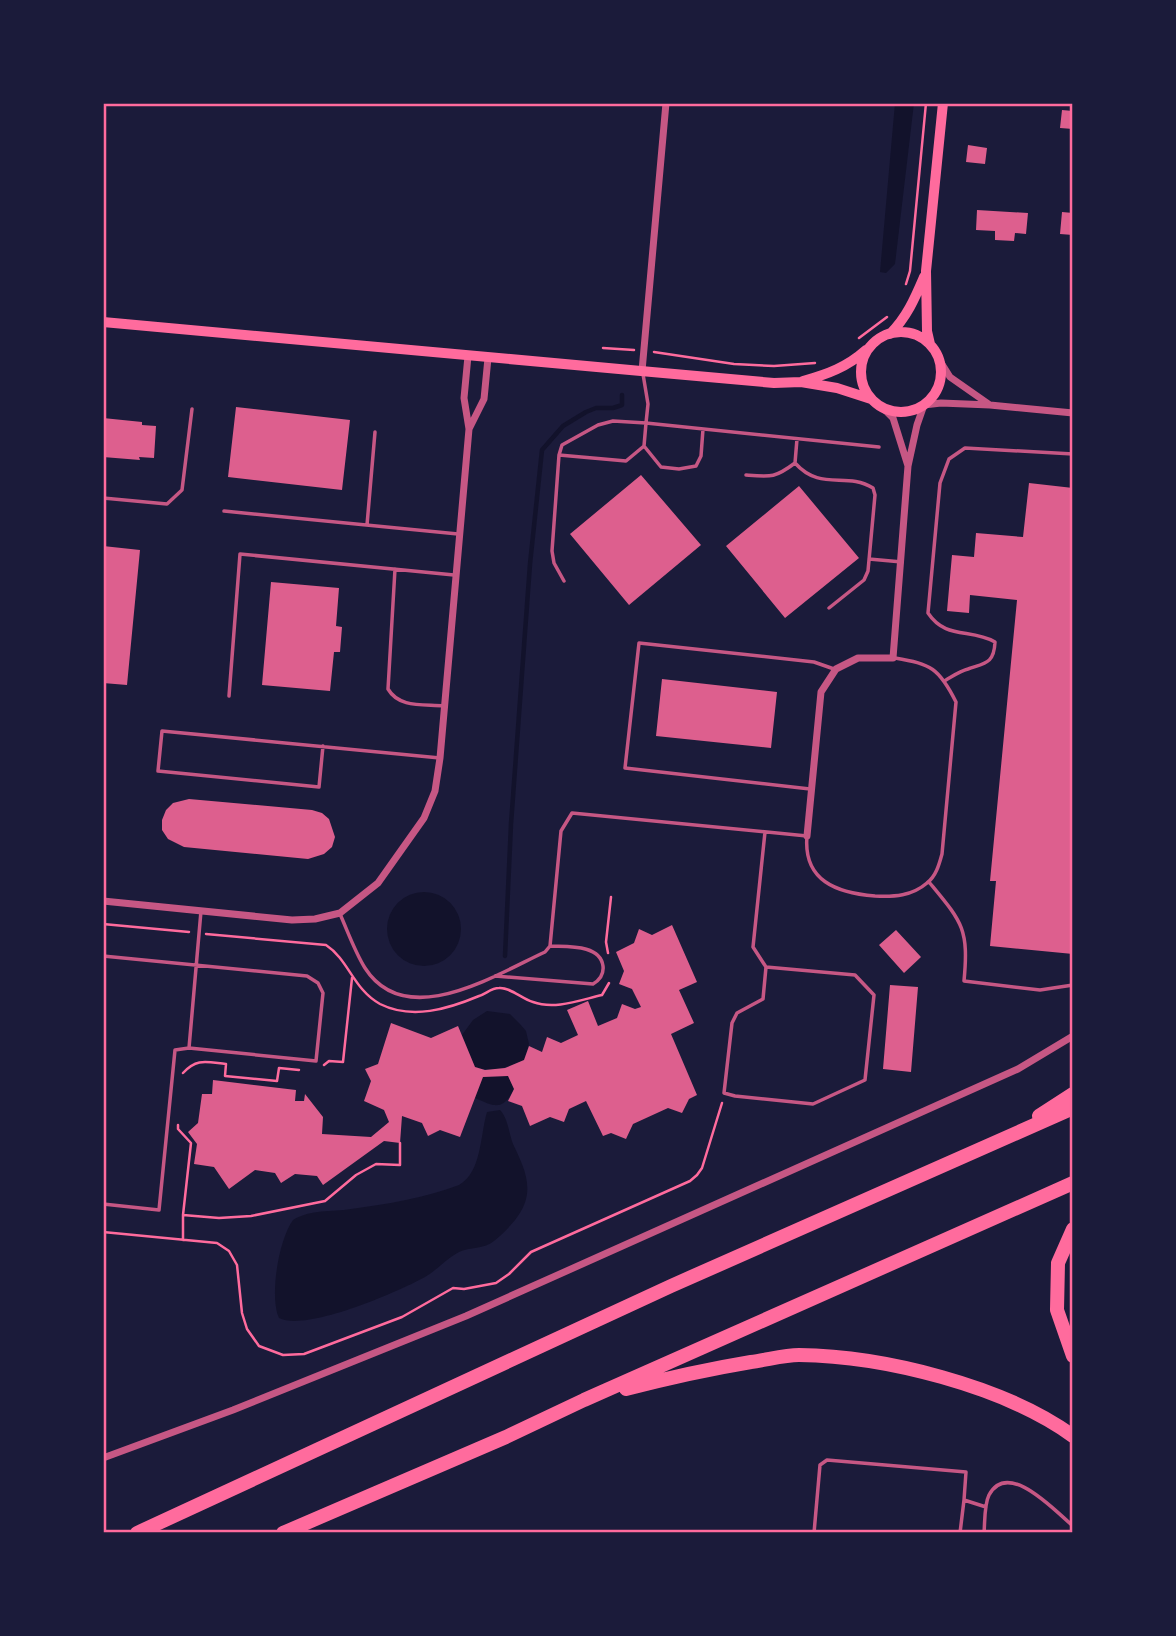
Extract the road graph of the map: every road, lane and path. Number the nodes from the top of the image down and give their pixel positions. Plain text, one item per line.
1 (666, 103) edge
2 (926, 103) edge
3 (943, 103) edge
4 (926, 271) junction
5 (903, 291) dead end
6 (887, 317) dead end
7 (103, 322) edge
8 (890, 334) junction
9 (858, 340) dead end
10 (930, 344) junction
11 (603, 348) dead end
12 (869, 348) junction
13 (631, 350) dead end
14 (655, 352) dead end
15 (468, 355) junction
16 (488, 358) junction
17 (823, 360) dead end
18 (940, 361) junction
19 (642, 372) junction
20 (801, 382) junction
21 (871, 399) junction
22 (924, 405) junction
23 (990, 405) junction
24 (883, 408) junction
25 (192, 409) dead end
26 (1073, 413) edge
27 (646, 423) junction
28 (469, 429) junction
29 (703, 429) junction
30 (375, 432) dead end
31 (797, 439) junction
32 (644, 446) junction
33 (879, 447) dead end
34 (1073, 454) edge
35 (559, 455) junction
36 (795, 463) junction
37 (908, 466) junction
38 (747, 475) dead end
39 (103, 498) edge
40 (224, 511) dead end
41 (367, 525) junction
42 (460, 534) junction
43 (869, 559) junction
44 (902, 562) junction
45 (395, 569) junction
46 (456, 575) junction
47 (564, 581) dead end
48 (828, 608) dead end
49 (893, 657) junction
50 (836, 670) junction
51 (945, 681) junction
52 (229, 696) dead end
53 (444, 706) junction
54 (323, 746) junction
55 (440, 758) junction
56 (812, 789) junction
57 (765, 832) junction
58 (807, 836) junction
59 (929, 882) junction
60 (611, 897) dead end
61 (103, 901) edge
62 (201, 911) junction
63 (340, 913) junction
64 (103, 924) edge
65 (199, 933) junction
66 (550, 946) junction
67 (103, 956) edge
68 (609, 960) dead end
69 (196, 965) junction
70 (766, 967) junction
71 (493, 975) junction
72 (611, 975) dead end
73 (352, 978) junction
74 (1073, 985) edge
75 (1073, 1036) edge
76 (189, 1048) junction
77 (323, 1066) dead end
78 (302, 1070) dead end
79 (183, 1073) dead end
80 (724, 1093) junction
81 (1073, 1094) edge
82 (1073, 1108) edge
83 (179, 1118) dead end
84 (1000, 1140) junction
85 (400, 1143) dead end
86 (1073, 1183) edge
87 (103, 1205) edge
88 (183, 1215) junction
89 (1073, 1229) edge
90 (103, 1232) edge
91 (183, 1240) junction
92 (1073, 1356) edge
93 (584, 1399) junction
94 (1073, 1436) edge
95 (103, 1458) edge
96 (964, 1500) junction
97 (986, 1507) junction
98 (1073, 1526) edge
99 (137, 1533) edge
100 (283, 1533) edge
101 (814, 1533) edge
102 (960, 1533) edge
103 (984, 1533) edge

1 - 19 street
2 - 5 path
3 - 4 main road
4 - 8 main road
4 - 10 main road
6 - 9 path
7 - 15 main road
8 - 10 main road
8 - 12 main road
10 - 18 main road
11 - 13 path
12 - 20 main road
12 - 21 main road
14 - 17 path
15 - 16 main road
15 - 28 street
16 - 19 main road
16 - 28 street
18 - 22 main road
18 - 23 street
19 - 20 main road
19 - 27 lane
20 - 21 main road
21 - 24 main road
22 - 23 street
22 - 24 main road
22 - 37 street
23 - 26 street
24 - 37 street
25 - 39 lane
27 - 29 lane
27 - 32 lane
27 - 35 lane
28 - 42 street
29 - 31 lane
29 - 32 lane
30 - 41 lane
31 - 33 lane
31 - 36 lane
32 - 35 lane
34 - 51 lane
35 - 47 lane
36 - 38 lane
36 - 43 lane
37 - 44 street
40 - 41 lane
41 - 42 lane
42 - 46 street
43 - 44 lane
43 - 48 lane
44 - 49 street
45 - 46 lane
45 - 52 lane
45 - 53 lane
46 - 53 street
49 - 50 street
49 - 51 lane
50 - 56 street
50 - 56 lane
51 - 59 lane
53 - 55 street
54 - 54 lane
54 - 55 lane
55 - 63 street
56 - 58 street
57 - 58 lane
57 - 66 lane
57 - 70 lane
58 - 59 lane
59 - 74 lane
60 - 68 path
61 - 62 street
62 - 63 street
62 - 65 lane
63 - 71 lane
64 - 65 path
65 - 69 lane
65 - 73 path
66 - 71 lane
66 - 71 lane
67 - 69 lane
69 - 76 lane
69 - 76 lane
70 - 80 lane
70 - 80 lane
72 - 73 path
73 - 77 path
75 - 95 street
76 - 87 lane
78 - 79 path
80 - 91 path
81 - 84 highway
82 - 84 highway
83 - 88 path
84 - 99 highway
85 - 88 path
86 - 93 highway
88 - 91 path
89 - 92 highway
90 - 91 path
93 - 94 highway
93 - 100 highway
96 - 97 lane
96 - 101 lane
96 - 102 lane
97 - 98 lane
97 - 103 lane

